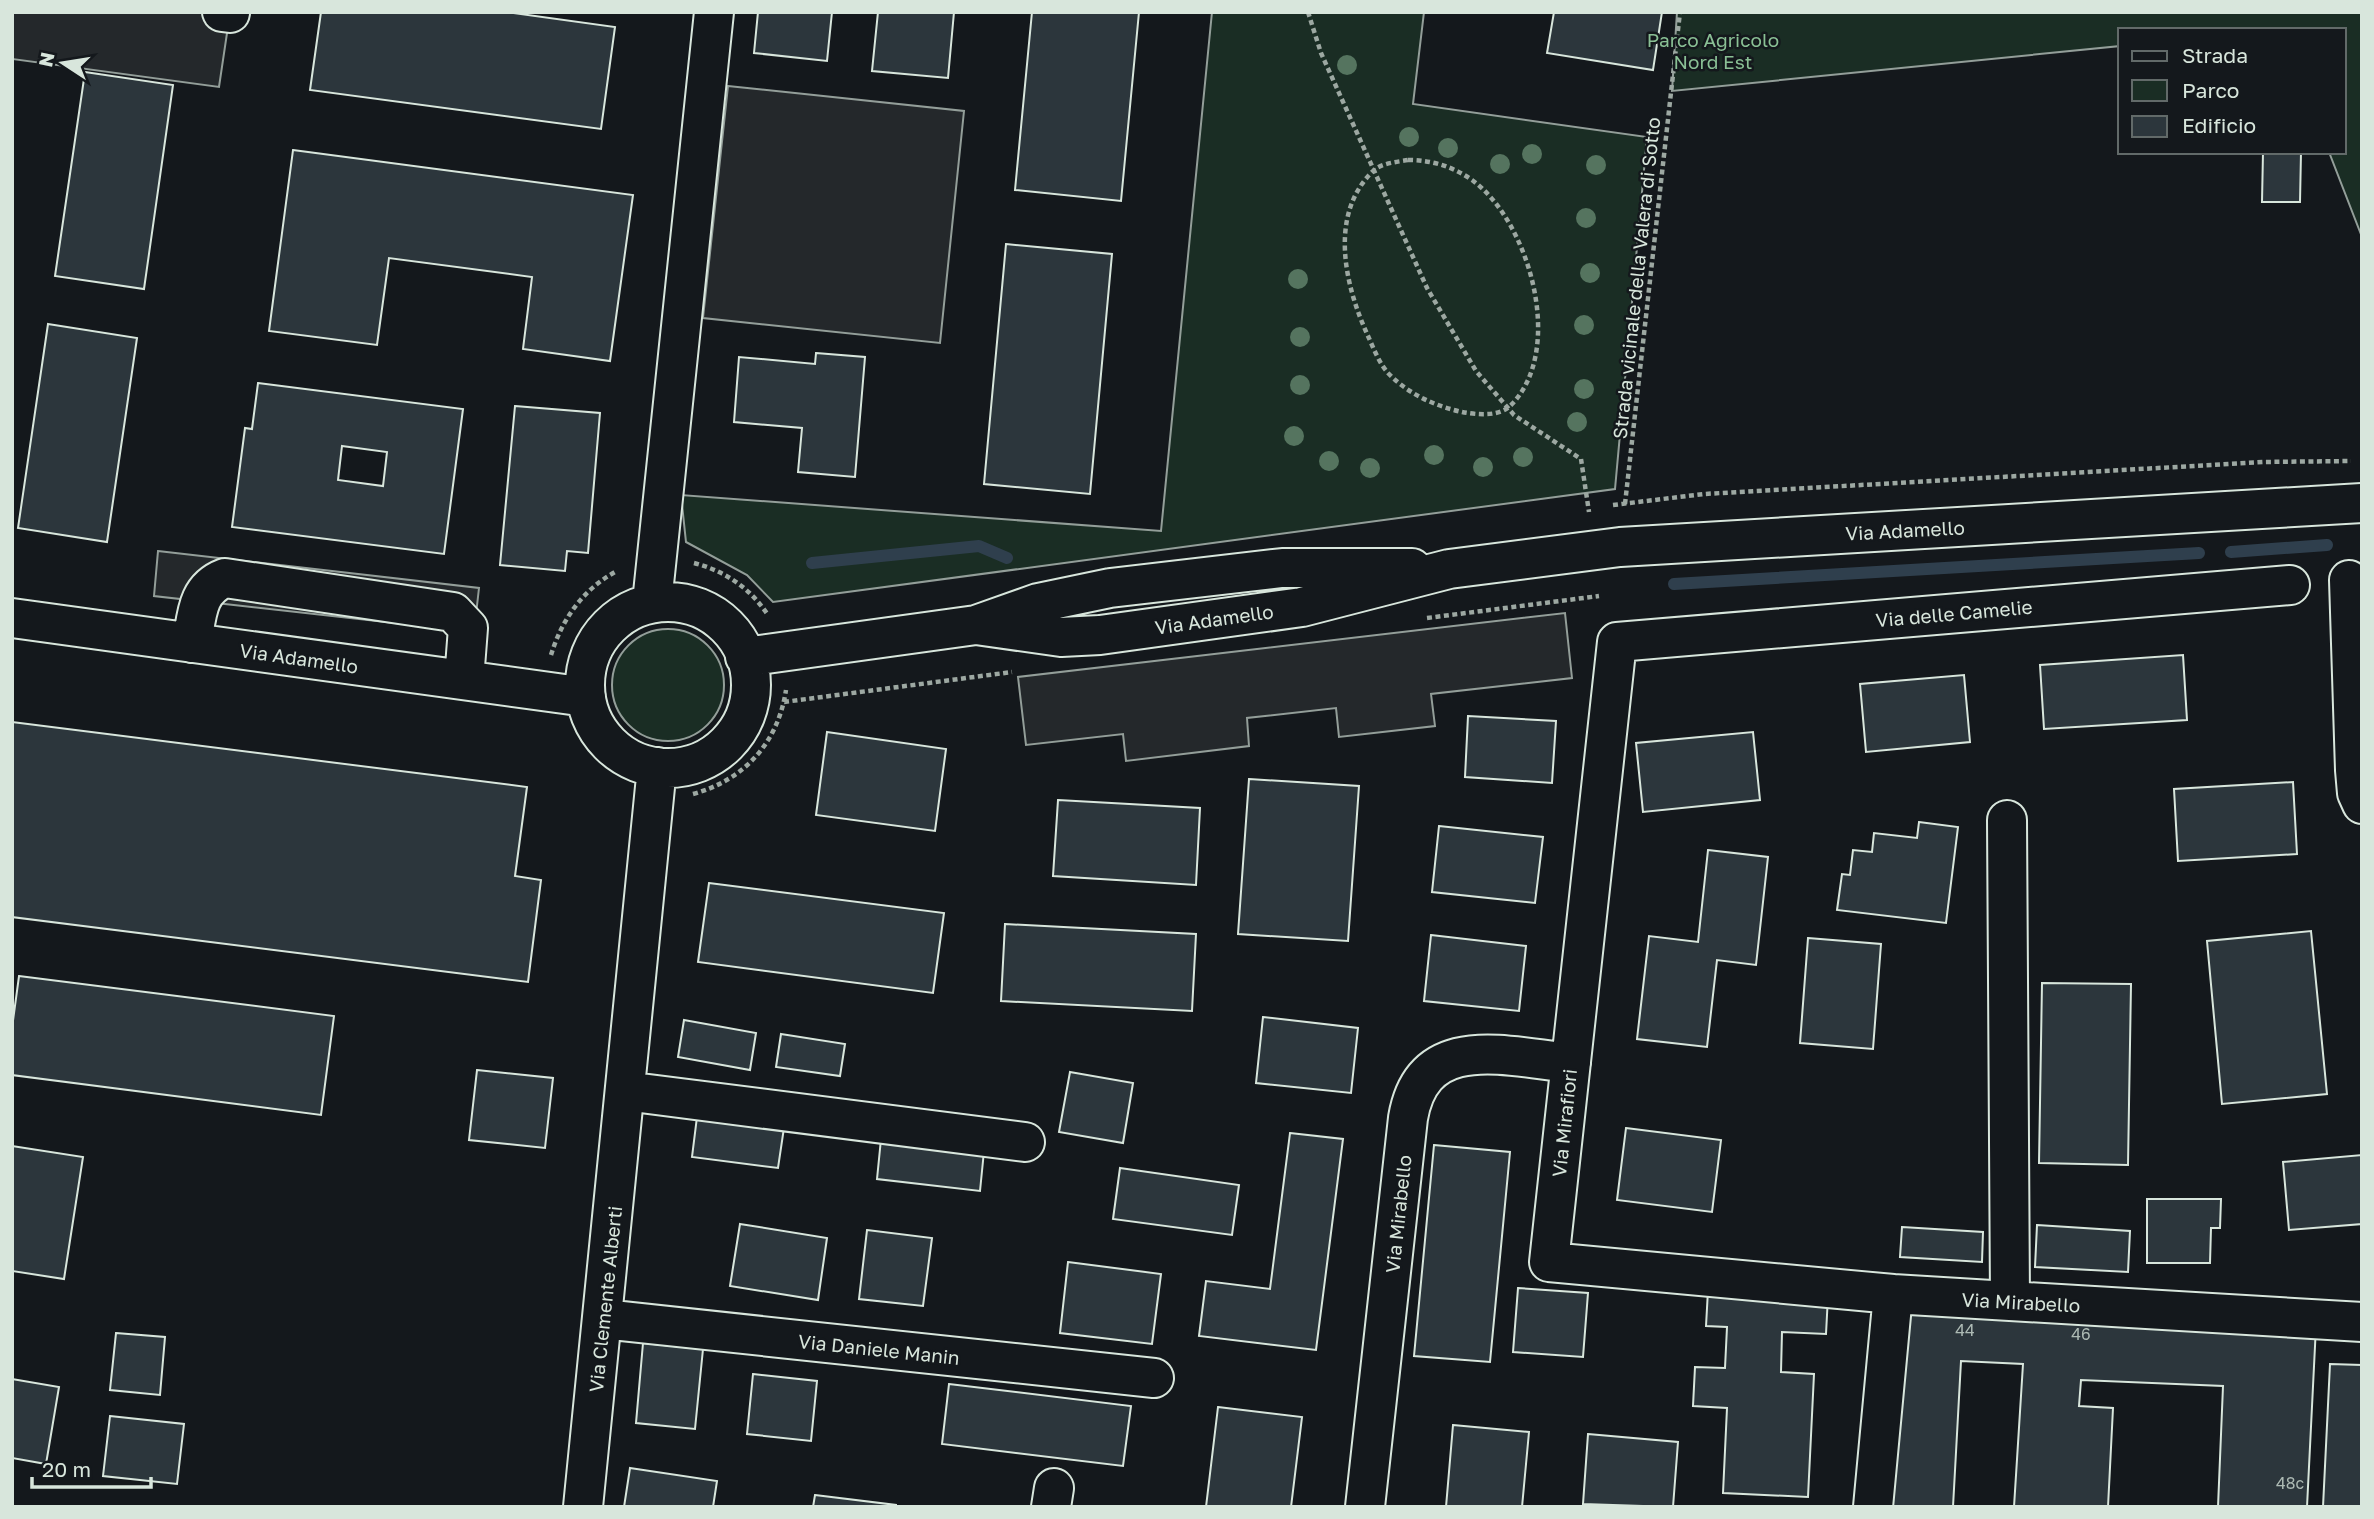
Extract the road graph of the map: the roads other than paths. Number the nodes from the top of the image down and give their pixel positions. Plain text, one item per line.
1 (715, 12) edge
2 (2362, 503) edge
3 (2349, 580) dead end
4 (2290, 585) dead end
5 (652, 603) junction
6 (12, 618) edge
7 (1617, 642) joint
8 (192, 643) junction
9 (745, 657) junction
10 (464, 680) junction
11 (586, 697) junction
12 (657, 767) junction
13 (2362, 804) edge
14 (2007, 820) dead end
15 (1571, 1063) junction
16 (625, 1091) junction
17 (1025, 1142) dead end
18 (1893, 1294) junction
19 (2010, 1301) junction
20 (603, 1319) junction
21 (2362, 1322) edge
22 (1154, 1378) dead end
23 (583, 1507) edge
24 (1365, 1507) edge
25 (1873, 1507) edge

1 - 5 street
2 - 9 street, Via Adamello
3 - 13 street
4 - 7 street, Via delle Camelie
5 - 9 street
5 - 11 street
6 - 8 street, Via Adamello
7 - 15 street, Via Mirafiori
8 - 10 street, Via Adamello
8 - 10 street
9 - 12 street
10 - 11 street, Via Adamello
11 - 12 street
12 - 16 street, Via Clemente Alberti
14 - 19 street
15 - 18 street, Via Mirafiori
15 - 24 street, Via Mirabello
16 - 17 street
16 - 20 street, Via Clemente Alberti
18 - 19 street, Via Mirabello
18 - 25 street
19 - 21 street, Via Mirabello
20 - 22 street, Via Daniele Manin
20 - 23 street, Via Clemente Alberti

